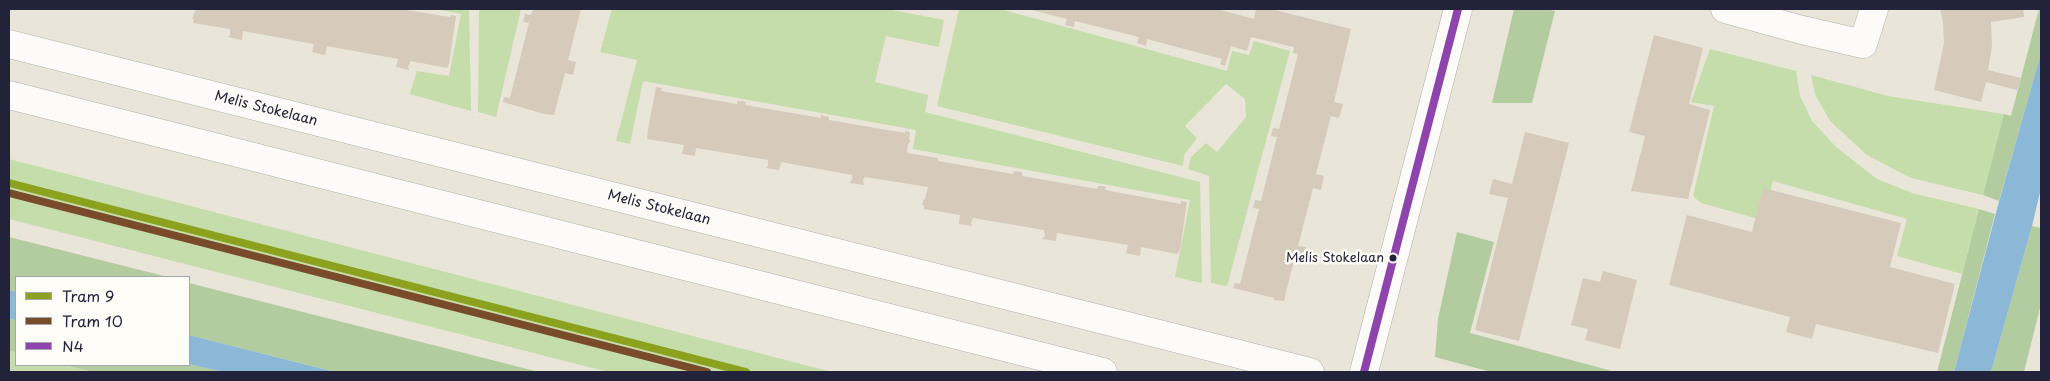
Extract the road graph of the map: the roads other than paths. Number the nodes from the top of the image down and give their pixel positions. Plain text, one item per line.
1 (1458, 9) edge
2 (1725, 9) edge
3 (1874, 9) edge
4 (9, 44) edge
5 (9, 95) edge
6 (1103, 372) edge
7 (1310, 372) edge
8 (1364, 372) edge

1 - 8 street
2 - 3 street
4 - 7 street, Melis Stokelaan
5 - 6 street

